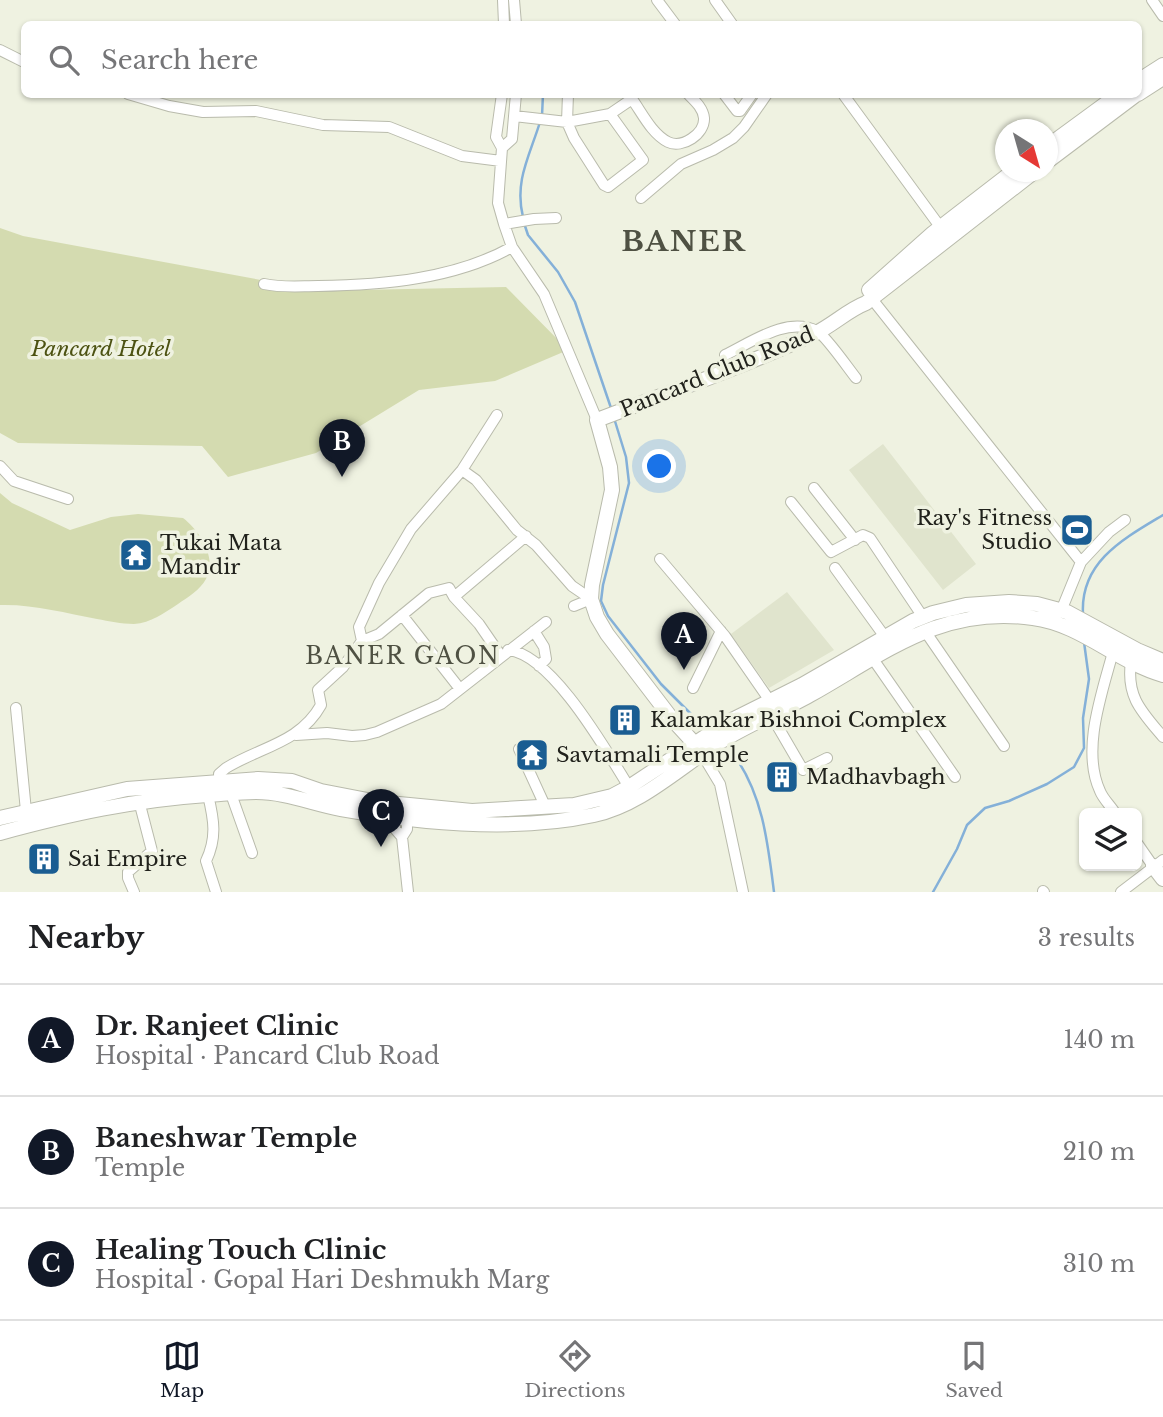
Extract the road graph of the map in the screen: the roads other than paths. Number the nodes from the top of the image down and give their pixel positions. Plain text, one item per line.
1 (503, 0) edge
2 (514, 0) edge
3 (657, 0) edge
4 (715, 0) edge
5 (1152, 0) edge
6 (1163, 16) edge
7 (504, 21) edge
8 (516, 21) edge
9 (673, 21) edge
10 (730, 21) edge
11 (0, 50) edge
12 (21, 60) edge
13 (1163, 65) edge
14 (1163, 78) edge
15 (1142, 79) edge
16 (1142, 91) edge
17 (142, 98) edge
18 (501, 98) edge
19 (516, 98) edge
20 (568, 98) edge
21 (691, 98) edge
22 (727, 98) edge
23 (749, 98) edge
24 (764, 98) edge
25 (846, 98) edge
26 (1114, 98) edge
27 (1133, 98) edge
28 (610, 114) junction
29 (514, 116) junction
30 (567, 122) junction
31 (1058, 139) edge
32 (502, 148) junction
33 (1058, 154) edge
34 (501, 161) junction
35 (999, 182) edge
36 (1021, 182) edge
37 (641, 198) dead end
38 (556, 218) dead end
39 (504, 224) junction
40 (941, 228) junction
41 (512, 247) junction
42 (264, 284) dead end
43 (872, 299) junction
44 (856, 307) junction
45 (818, 332) junction
46 (725, 355) dead end
47 (856, 377) dead end
48 (497, 415) dead end
49 (599, 419) junction
50 (0, 466) edge
51 (463, 470) junction
52 (814, 488) dead end
53 (68, 499) dead end
54 (792, 502) dead end
55 (1125, 520) dead end
56 (526, 536) junction
57 (855, 540) junction
58 (660, 559) dead end
59 (1081, 562) junction
60 (835, 568) dead end
61 (454, 597) junction
62 (591, 599) junction
63 (574, 606) dead end
64 (402, 615) junction
65 (1064, 616) junction
66 (546, 622) dead end
67 (924, 624) junction
68 (534, 631) junction
69 (721, 631) junction
70 (885, 637) junction
71 (362, 641) junction
72 (1113, 652) junction
73 (505, 653) junction
74 (873, 659) junction
75 (1163, 661) edge
76 (1130, 662) junction
77 (539, 666) junction
78 (1163, 675) edge
79 (693, 688) dead end
80 (460, 689) junction
81 (16, 708) dead end
82 (771, 708) junction
83 (296, 735) junction
84 (1163, 737) edge
85 (1004, 746) dead end
86 (698, 748) junction
87 (519, 749) dead end
88 (827, 758) dead end
89 (955, 778) dead end
90 (629, 787) junction
91 (220, 791) junction
92 (139, 801) junction
93 (546, 808) junction
94 (1112, 808) edge
95 (26, 811) junction
96 (401, 811) junction
97 (0, 818) edge
98 (0, 833) edge
99 (1142, 848) edge
100 (252, 853) dead end
101 (1158, 863) edge
102 (1163, 879) edge
103 (134, 892) edge
104 (216, 892) edge
105 (408, 892) edge
106 (743, 892) edge
107 (1121, 892) edge

1 - 7 street
2 - 8 street
3 - 9 street
4 - 10 street
5 - 6 street
11 - 12 street
13 - 15 main road
14 - 16 main road
17 - 34 street
18 - 32 street
19 - 29 street
20 - 30 street
21 - 28 street
22 - 23 street
24 - 37 street
25 - 40 street
26 - 31 main road
27 - 33 main road
28 - 30 street
28 - 30 street
29 - 30 street
29 - 32 street
32 - 34 street
34 - 39 street
35 - 40 main road, Pancard Club Road
36 - 43 main road, Pancard Club Road
38 - 39 street
39 - 41 street
40 - 44 main road, Pancard Club Road
41 - 42 street
41 - 49 street
43 - 44 main road, Pancard Club Road
43 - 59 street
44 - 45 main road, Pancard Club Road
45 - 46 street
45 - 47 street
45 - 49 main road, Pancard Club Road
48 - 51 street
49 - 62 main road, Pancard Club Road
50 - 53 street
51 - 56 street
51 - 71 street
52 - 57 street
54 - 57 street
55 - 59 street
56 - 61 street
56 - 62 street
57 - 67 street
58 - 69 street
59 - 65 street
60 - 70 street
61 - 64 street
61 - 73 street
62 - 63 street
62 - 86 main road
64 - 71 street
64 - 80 street
65 - 67 main road
65 - 72 main road
65 - 75 main road
66 - 68 street
67 - 70 main road
67 - 74 main road
67 - 85 street
68 - 73 street
68 - 77 street
69 - 79 street
69 - 82 street
70 - 82 main road
71 - 83 street
72 - 76 main road
72 - 94 street
73 - 77 street
73 - 80 street
74 - 82 main road
74 - 89 street
76 - 78 main road
76 - 84 street
77 - 90 street
80 - 83 street
81 - 95 street
82 - 86 main road
82 - 88 street
83 - 91 street
86 - 90 main road
86 - 96 main road
86 - 106 street
87 - 93 street
90 - 93 main road
91 - 92 main road
91 - 95 main road
91 - 96 main road
91 - 100 street
91 - 104 street
92 - 98 main road
92 - 103 street
93 - 96 main road
95 - 97 main road
96 - 105 street
99 - 101 street
101 - 102 main road
101 - 107 street

